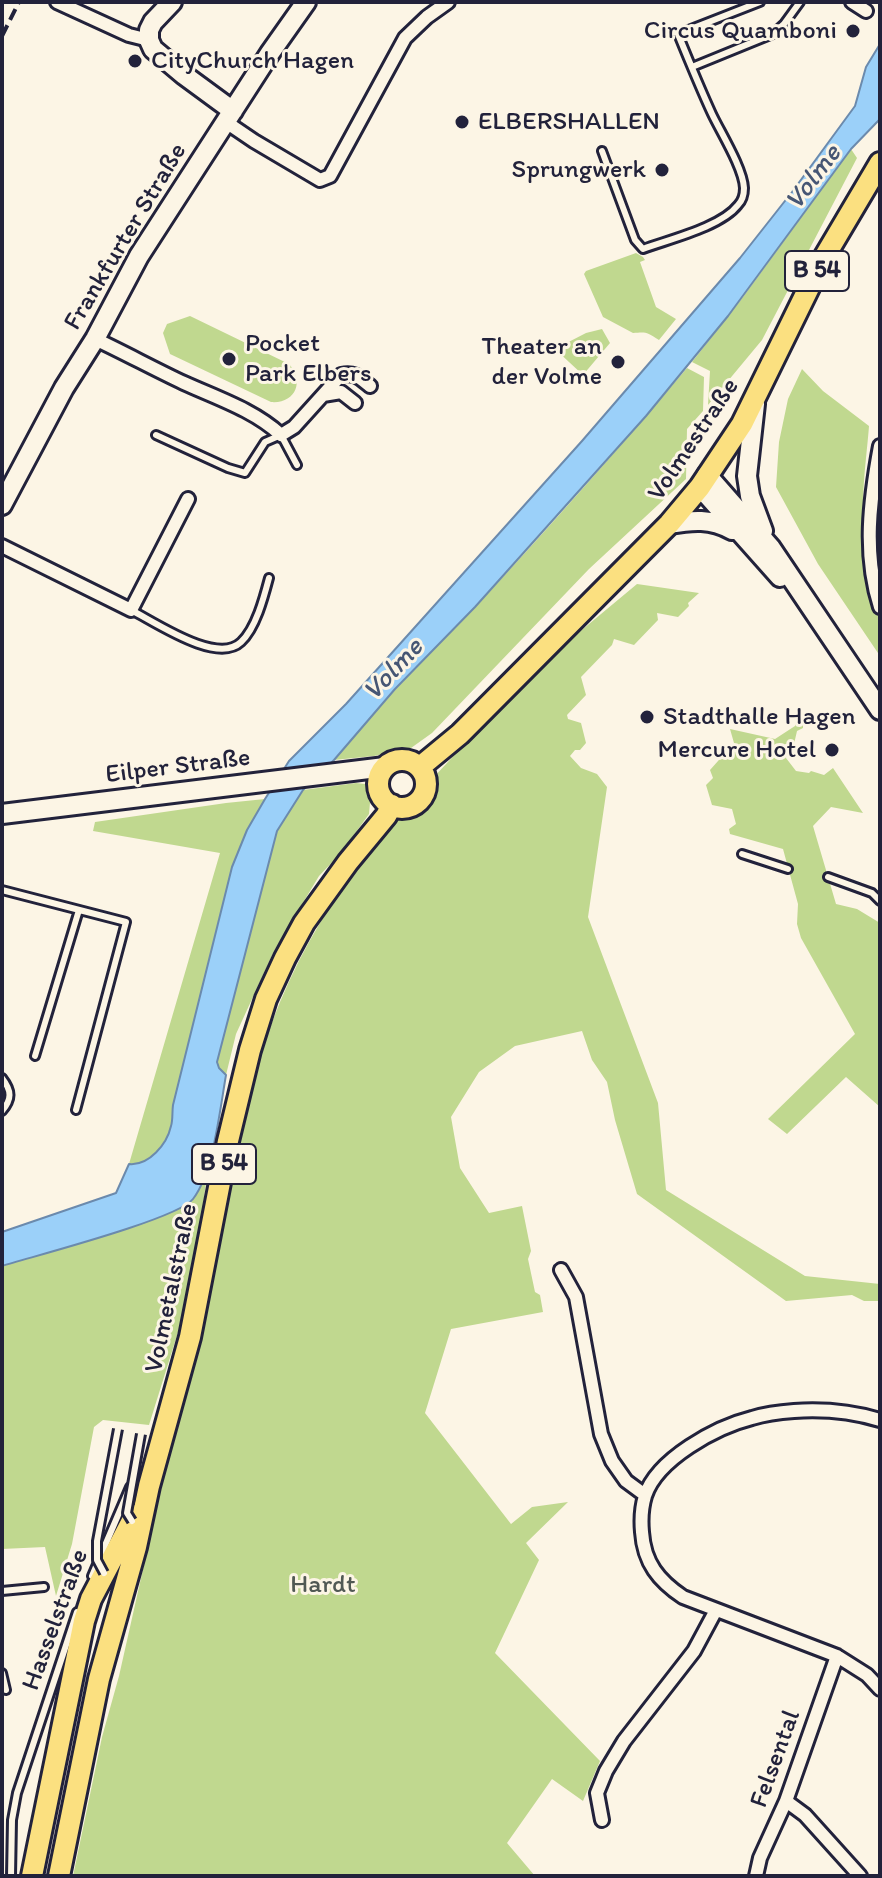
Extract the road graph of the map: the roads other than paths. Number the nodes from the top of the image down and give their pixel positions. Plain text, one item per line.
1 (57, 2) edge
2 (172, 2) edge
3 (306, 2) edge
4 (448, 2) edge
5 (760, 2) edge
6 (800, 2) edge
7 (852, 2) edge
8 (866, 11) dead end
9 (149, 40) junction
10 (692, 67) junction
11 (230, 116) junction
12 (602, 151) dead end
13 (880, 163) edge
14 (95, 339) junction
15 (370, 386) dead end
16 (323, 395) junction
17 (755, 400) junction
18 (355, 403) dead end
19 (156, 435) dead end
20 (281, 435) junction
21 (880, 446) edge
22 (297, 465) dead end
23 (703, 481) junction
24 (188, 499) dead end
25 (2, 505) edge
26 (669, 524) junction
27 (741, 536) junction
28 (2, 546) edge
29 (771, 548) junction
30 (269, 578) dead end
31 (810, 607) junction
32 (880, 607) edge
33 (131, 610) junction
34 (880, 710) edge
35 (420, 767) junction
36 (382, 773) junction
37 (392, 805) junction
38 (2, 814) edge
39 (742, 854) dead end
40 (788, 869) dead end
41 (828, 877) dead end
42 (2, 890) edge
43 (880, 901) edge
44 (79, 910) junction
45 (35, 1056) dead end
46 (2, 1078) edge
47 (76, 1110) dead end
48 (2, 1111) edge
49 (561, 1270) dead end
50 (880, 1420) edge
51 (118, 1429) dead end
52 (141, 1434) dead end
53 (142, 1481) junction
54 (645, 1495) junction
55 (132, 1521) junction
56 (104, 1573) junction
57 (44, 1587) dead end
58 (2, 1591) edge
59 (83, 1597) dead end
60 (716, 1610) junction
61 (78, 1611) dead end
62 (837, 1656) junction
63 (2, 1673) edge
64 (880, 1689) edge
65 (6, 1690) dead end
66 (786, 1801) junction
67 (602, 1820) dead end
68 (11, 1876) edge
69 (32, 1876) edge
70 (59, 1876) edge
71 (756, 1876) edge
72 (860, 1876) edge

1 - 9 street
2 - 9 street
3 - 11 street, Frankfurter Straße
4 - 11 street
5 - 10 lane
6 - 10 lane
7 - 8 street
9 - 11 street
10 - 12 lane
11 - 14 street, Frankfurter Straße
13 - 17 main road, Volmestraße / B 54
14 - 20 street
14 - 25 street, Frankfurter Straße
15 - 16 street
16 - 18 street
16 - 20 street
17 - 23 main road, Volmestraße / B 54
17 - 29 street
19 - 20 lane
20 - 22 lane
21 - 32 street
23 - 26 main road, Volmestraße / B 54
23 - 27 street
23 - 29 street
24 - 33 street
26 - 27 street
26 - 35 main road, Volmestraße / B 54
27 - 31 street
28 - 33 street
29 - 31 street
30 - 33 lane
31 - 34 street
35 - 36 main road
35 - 37 main road
36 - 37 main road
36 - 38 street, Eilper Straße
37 - 53 main road, Volmetalstraße / B 54
39 - 40 lane
41 - 43 lane
42 - 44 lane
44 - 45 lane
44 - 47 lane
46 - 48 lane
49 - 54 street
50 - 54 street
51 - 56 lane, bridge
52 - 55 lane, bridge
53 - 55 main road, Volmetalstraße / B 54
53 - 59 lane, Hasselstraße
53 - 70 main road, Volmetalstraße / B 54
54 - 60 street
55 - 56 main road, Volmetalstraße / B 54
56 - 69 main road, Volmetalstraße / B 54
57 - 58 lane
60 - 62 street
60 - 67 street
61 - 68 lane, Hasselstraße
62 - 64 street
62 - 66 street, Felsental
63 - 65 lane
66 - 71 street, Felsental
66 - 72 street

